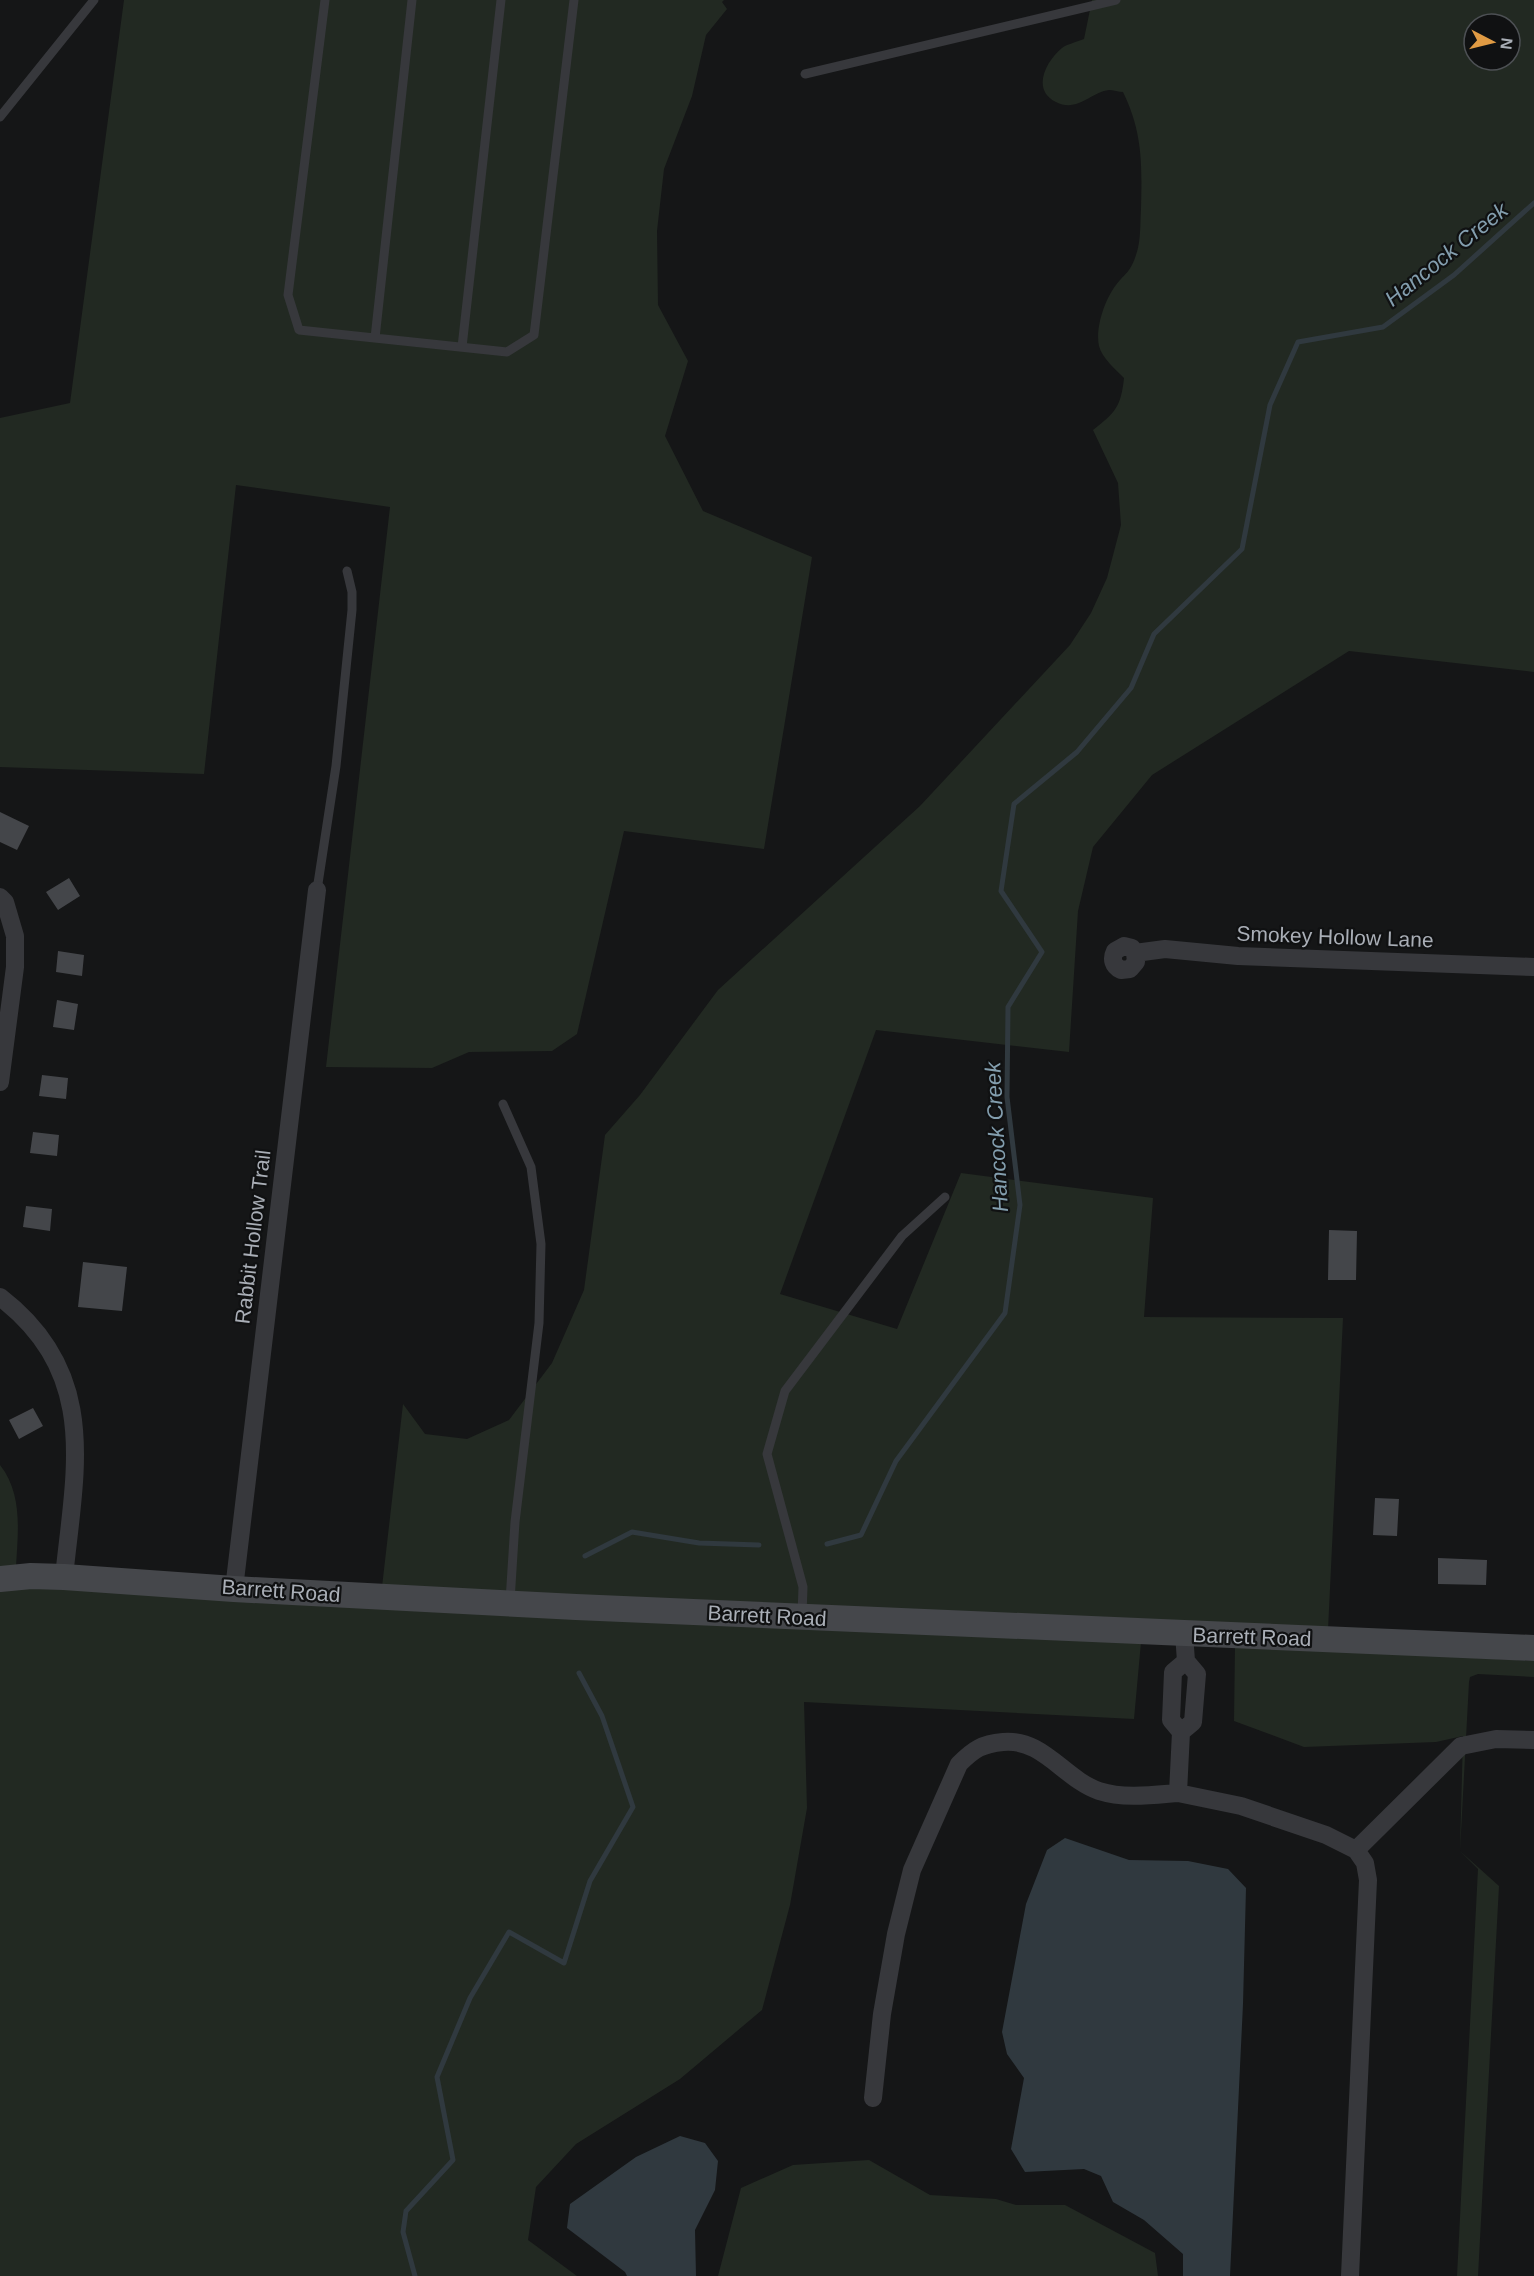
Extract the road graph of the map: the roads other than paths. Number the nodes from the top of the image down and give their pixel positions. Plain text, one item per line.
1 (94, 0) edge
2 (325, 0) edge
3 (412, 0) edge
4 (501, 0) edge
5 (574, 0) edge
6 (1116, 0) edge
7 (805, 74) dead end
8 (0, 117) edge
9 (375, 338) junction
10 (462, 347) junction
11 (347, 571) dead end
12 (317, 890) joint
13 (0, 897) edge
14 (1136, 952) dead end
15 (1534, 967) edge
16 (0, 1082) edge
17 (503, 1104) dead end
18 (945, 1197) dead end
19 (0, 1297) edge
20 (64, 1577) junction
21 (0, 1579) edge
22 (234, 1589) junction
23 (510, 1603) junction
24 (801, 1617) junction
25 (1184, 1634) junction
26 (1534, 1648) edge
27 (1534, 1740) edge
28 (1178, 1793) junction
29 (1356, 1850) junction
30 (873, 2098) dead end
31 (1350, 2276) edge

1 - 8 lane
2 - 9 lane
3 - 9 lane
4 - 10 lane
5 - 10 lane
6 - 7 lane
9 - 10 lane
11 - 12 lane
12 - 22 street, Rabbit Hollow Trail
13 - 16 street
14 - 15 street, Smokey Hollow Lane
17 - 23 lane
18 - 24 lane
19 - 20 street
20 - 21 street, Barrett Road
20 - 22 street, Barrett Road
22 - 23 street, Barrett Road
23 - 24 street, Barrett Road
24 - 25 street, Barrett Road
25 - 26 street, Barrett Road
25 - 28 street
27 - 29 street
28 - 29 street
28 - 30 street
29 - 31 street

